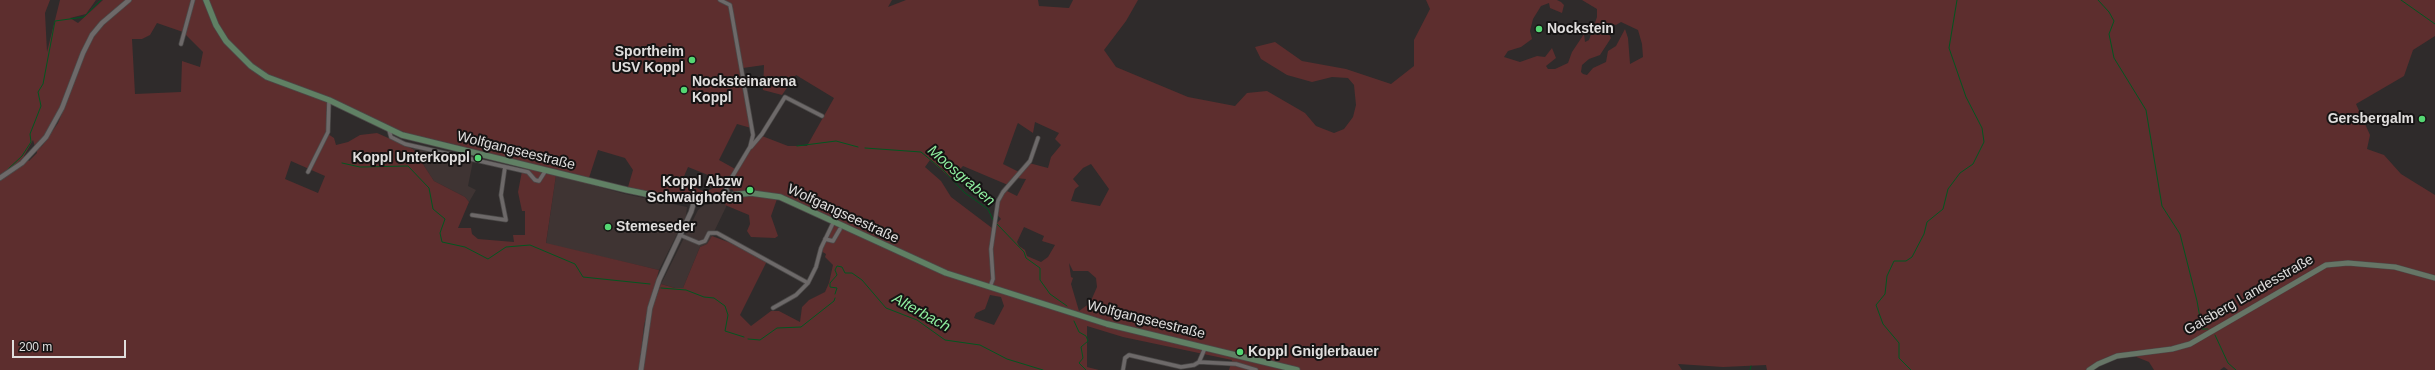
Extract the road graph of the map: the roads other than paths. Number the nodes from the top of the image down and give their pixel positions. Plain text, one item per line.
1 (129, 0) edge
2 (193, 0) edge
3 (206, 0) edge
4 (720, 0) edge
5 (181, 44) dead end
6 (329, 100) junction
7 (822, 116) dead end
8 (389, 130) junction
9 (1038, 138) dead end
10 (750, 148) junction
11 (505, 167) junction
12 (546, 170) junction
13 (308, 172) dead end
14 (0, 178) edge
15 (729, 195) junction
16 (695, 199) junction
17 (472, 215) dead end
18 (834, 221) junction
19 (840, 229) dead end
20 (680, 235) junction
21 (825, 239) junction
22 (2435, 278) edge
23 (808, 283) junction
24 (990, 287) junction
25 (773, 308) dead end
26 (1205, 348) junction
27 (1199, 362) junction
28 (641, 370) edge
29 (1123, 370) edge
30 (1256, 370) edge
31 (1297, 370) edge
32 (2089, 370) edge

1 - 14 street
2 - 5 street
3 - 6 main road, Wolfgangseestraße
4 - 10 street
6 - 8 main road, Wolfgangseestraße
6 - 13 street
7 - 10 street
8 - 11 street
8 - 12 main road, Wolfgangseestraße
9 - 24 street
10 - 15 street
11 - 12 street
11 - 17 street
12 - 16 main road, Wolfgangseestraße
15 - 16 main road, Wolfgangseestraße
15 - 18 main road, Wolfgangseestraße
16 - 20 street
18 - 21 street
18 - 24 main road, Wolfgangseestraße
19 - 21 street
20 - 23 street
20 - 28 street
21 - 23 street
22 - 32 main road, Gaisberg Landesstraße
23 - 25 street
24 - 26 main road, Wolfgangseestraße
26 - 27 street
26 - 31 main road, Wolfgangseestraße
27 - 29 street
27 - 30 street

